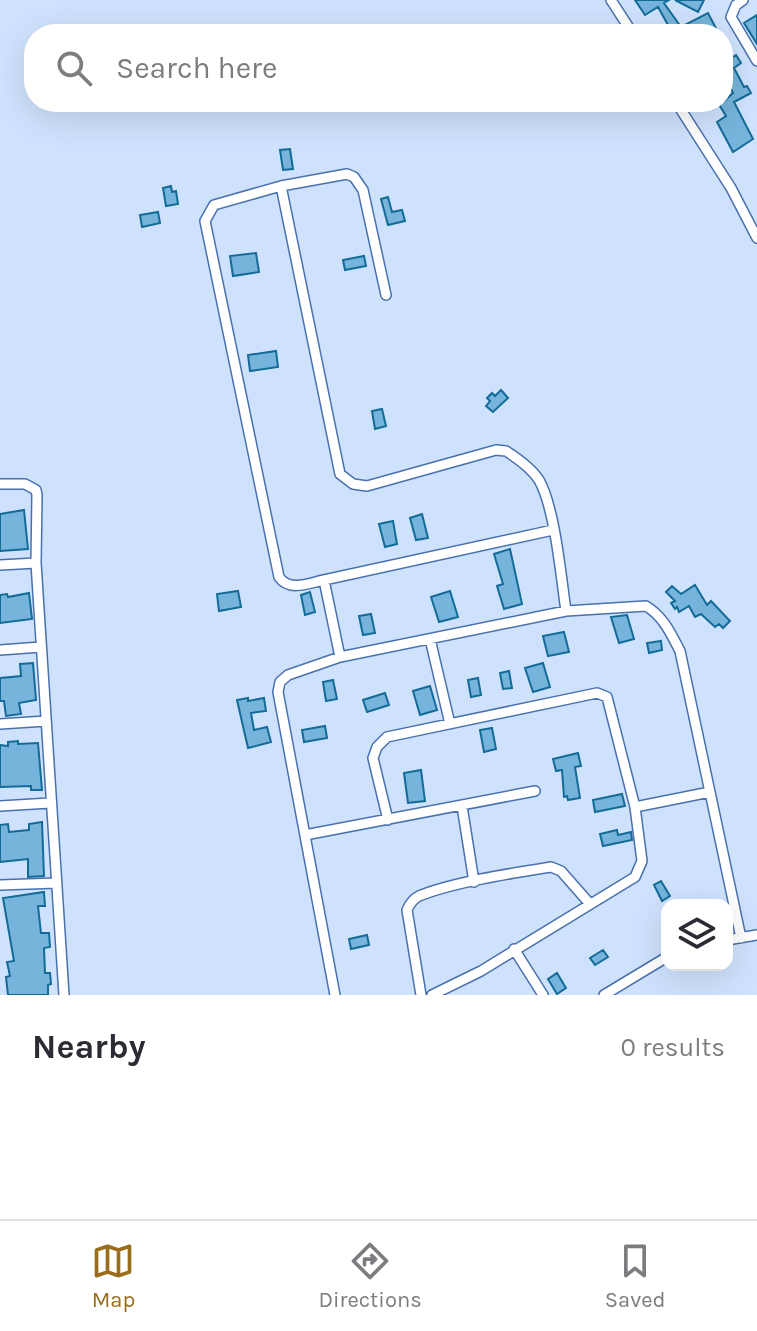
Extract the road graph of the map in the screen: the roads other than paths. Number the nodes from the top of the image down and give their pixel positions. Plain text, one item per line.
1 (611, 0) edge
2 (743, 0) edge
3 (627, 24) edge
4 (757, 61) edge
5 (682, 112) edge
6 (281, 186) junction
7 (757, 238) edge
8 (386, 295) dead end
9 (0, 484) edge
10 (553, 530) junction
11 (36, 563) junction
12 (0, 565) edge
13 (324, 580) junction
14 (566, 611) junction
15 (430, 639) junction
16 (41, 647) junction
17 (0, 650) edge
18 (340, 657) junction
19 (46, 721) junction
20 (0, 724) edge
21 (450, 724) junction
22 (535, 791) dead end
23 (710, 792) junction
24 (50, 803) junction
25 (0, 806) edge
26 (462, 806) junction
27 (635, 807) junction
28 (388, 820) junction
29 (305, 835) junction
30 (474, 882) junction
31 (57, 883) junction
32 (0, 885) edge
33 (590, 904) junction
34 (757, 935) edge
35 (741, 938) junction
36 (733, 939) edge
37 (514, 949) junction
38 (661, 961) edge
39 (64, 995) edge
40 (335, 995) edge
41 (421, 995) edge
42 (432, 995) edge
43 (543, 995) edge
44 (604, 995) edge

1 - 3 street
2 - 4 street
5 - 7 street
6 - 8 street
6 - 10 street
6 - 13 street
9 - 11 street
10 - 13 street
10 - 14 street
11 - 12 street
11 - 16 street
13 - 18 street
14 - 15 street
14 - 23 street
15 - 18 street
15 - 21 street
16 - 17 street
16 - 19 street
18 - 29 street
19 - 20 street
19 - 24 street
21 - 27 street
21 - 28 street
22 - 26 street
23 - 27 street
23 - 35 street
24 - 25 street
24 - 31 street
26 - 28 street
26 - 30 street
27 - 33 street
28 - 29 street
29 - 40 street
30 - 33 street
30 - 41 street
31 - 32 street
31 - 39 street
33 - 37 street
34 - 35 street
35 - 36 street
37 - 42 street
37 - 43 street
38 - 44 street

